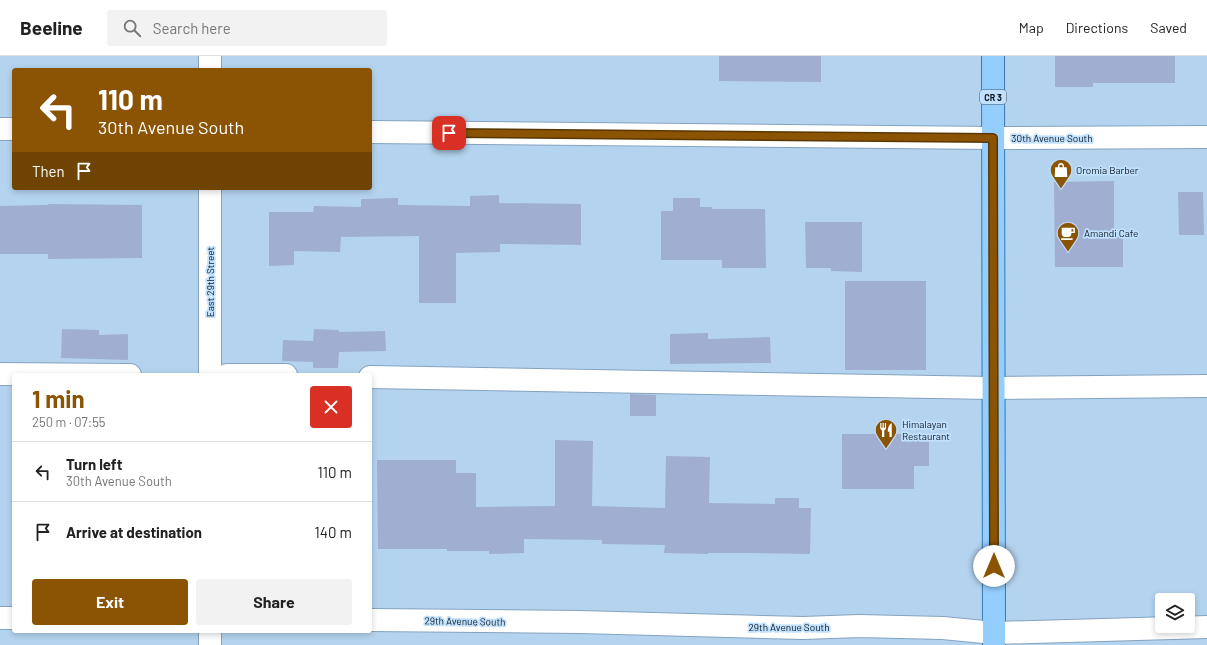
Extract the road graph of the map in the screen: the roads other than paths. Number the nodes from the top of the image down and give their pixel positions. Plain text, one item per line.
1 (210, 56) edge
2 (993, 56) edge
3 (210, 68) edge
4 (0, 129) edge
5 (12, 129) edge
6 (372, 132) edge
7 (1207, 137) edge
8 (993, 138) junction
9 (210, 190) edge
10 (210, 373) edge
11 (0, 374) edge
12 (12, 374) edge
13 (372, 376) edge
14 (1207, 386) edge
15 (992, 388) junction
16 (0, 618) edge
17 (12, 618) edge
18 (372, 620) edge
19 (1207, 627) edge
20 (210, 633) edge
21 (994, 639) edge
22 (210, 645) edge

1 - 3 street
2 - 8 main road, CR 3
4 - 5 street
6 - 8 street, 30th Avenue South
7 - 8 street, 30th Avenue South
8 - 15 main road, CR 3
9 - 10 street, East 29th Street
11 - 12 street
13 - 15 street
14 - 15 street
15 - 21 main road, CR 3
16 - 17 street
18 - 21 street, 29th Avenue South
19 - 21 street, 29th Avenue South
20 - 22 street

